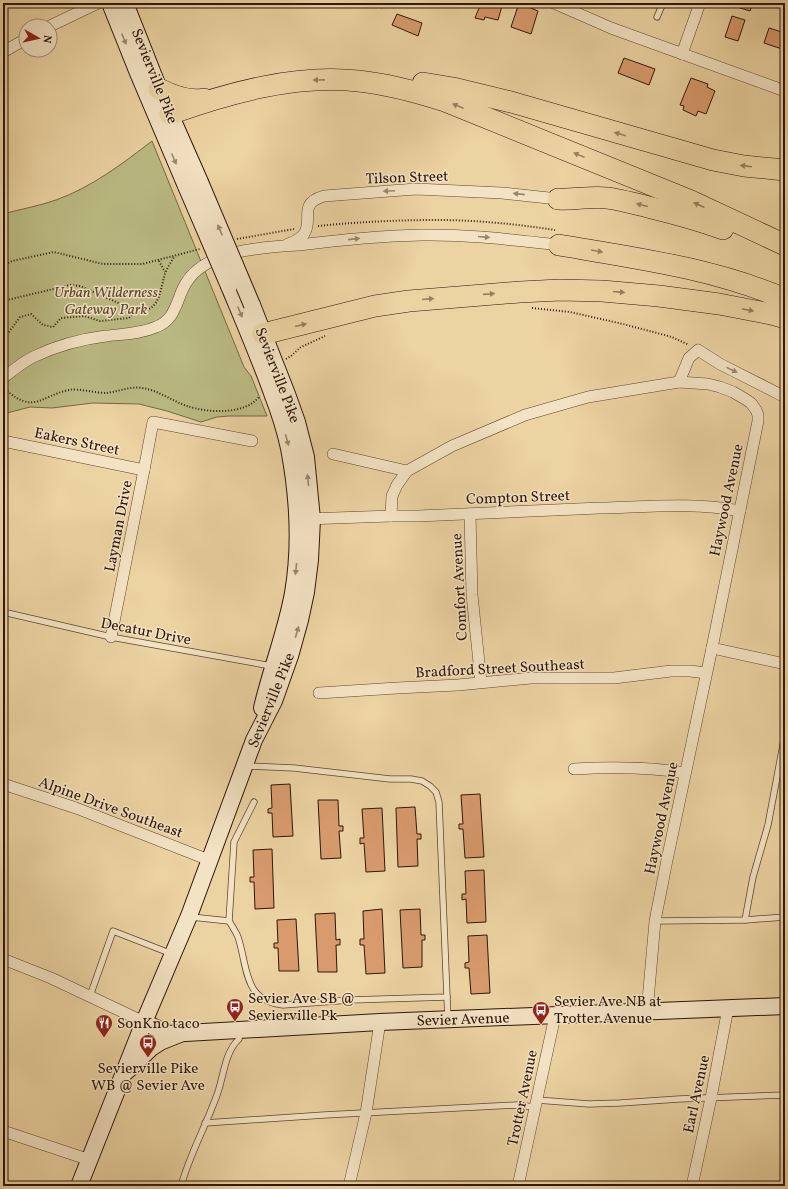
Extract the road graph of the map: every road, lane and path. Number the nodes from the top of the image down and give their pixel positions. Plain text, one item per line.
1 (98, 3) edge
2 (110, 3) edge
3 (125, 3) edge
4 (554, 3) edge
5 (663, 3) edge
6 (700, 3) edge
7 (658, 17) dead end
8 (58, 22) edge
9 (18, 44) edge
10 (3, 52) edge
11 (682, 54) junction
12 (358, 81) junction
13 (159, 89) junction
14 (785, 91) edge
15 (222, 97) junction
16 (164, 117) junction
17 (785, 170) edge
18 (193, 184) junction
19 (558, 199) joint
20 (307, 227) junction
21 (327, 241) junction
22 (288, 245) junction
23 (559, 245) joint
24 (785, 245) edge
25 (785, 254) edge
26 (174, 257) dead end
27 (159, 260) dead end
28 (165, 272) junction
29 (785, 299) edge
30 (3, 300) edge
31 (530, 308) dead end
32 (135, 310) junction
33 (785, 318) edge
34 (326, 335) dead end
35 (257, 336) junction
36 (3, 339) edge
37 (698, 350) junction
38 (276, 364) junction
39 (3, 378) edge
40 (679, 382) junction
41 (3, 386) edge
42 (256, 390) dead end
43 (785, 397) edge
44 (3, 441) edge
45 (252, 442) dead end
46 (333, 454) dead end
47 (144, 470) junction
48 (407, 471) junction
49 (740, 511) junction
50 (470, 514) junction
51 (392, 516) junction
52 (305, 519) junction
53 (3, 612) edge
54 (111, 637) junction
55 (712, 648) junction
56 (785, 664) edge
57 (280, 668) junction
58 (706, 673) junction
59 (481, 682) junction
60 (318, 693) dead end
61 (785, 734) edge
62 (244, 766) junction
63 (574, 769) dead end
64 (686, 773) junction
65 (3, 784) edge
66 (254, 802) dead end
67 (209, 860) junction
68 (189, 916) junction
69 (785, 917) edge
70 (744, 920) junction
71 (229, 921) junction
72 (655, 921) junction
73 (173, 954) junction
74 (3, 959) edge
75 (90, 996) junction
76 (447, 997) junction
77 (785, 1006) edge
78 (728, 1008) junction
79 (647, 1012) junction
80 (555, 1016) junction
81 (448, 1020) junction
82 (144, 1022) junction
83 (380, 1022) junction
84 (239, 1030) junction
85 (183, 1033) junction
86 (123, 1075) junction
87 (785, 1095) edge
88 (711, 1098) junction
89 (536, 1103) junction
90 (366, 1113) junction
91 (205, 1123) junction
92 (3, 1131) edge
93 (90, 1160) junction
94 (83, 1185) edge
95 (181, 1186) edge
96 (349, 1186) edge
97 (518, 1186) edge
98 (692, 1186) edge

1 - 8 street
2 -> 16 street, Sevierville Pike
3 - 13 street, Sevierville Pike
4 - 11 street
5 - 7 lane
6 - 11 street
9 - 10 street
11 - 14 street
12 -> 15 highway
17 -> 12 highway
24 -> 12 highway
13 - 15 highway
13 - 16 street, Sevierville Pike
15 - 16 highway
16 - 18 street, Sevierville Pike
18 -> 35 street, Sevierville Pike, bridge
35 -> 18 street, Sevierville Pike, bridge
19 -> 20 street, Tilson Street
25 -> 19 highway
20 - 21 street
20 - 22 street
21 - 22 street
21 -> 23 street
22 - 39 street
23 -> 29 highway
26 - 28 path
27 - 28 path
28 - 32 path
30 - 32 path
31 - 37 path
32 - 36 path
35 -> 33 highway
34 - 38 path
35 - 38 street, Sevierville Pike
35 -> 52 street, Sevierville Pike
37 - 40 street
37 -> 43 street
52 -> 38 street, Sevierville Pike
40 - 48 street, Haywood Avenue
40 - 49 street, Haywood Avenue
41 - 42 path
44 - 47 street, Eakers Street
45 - 47 street, Layman Drive
46 - 48 street
47 - 54 street, Layman Drive
48 - 51 street, Haywood Avenue
49 - 50 street, Compton Street
49 - 55 street, Haywood Avenue
50 - 51 street, Compton Street
50 - 59 street, Comfort Avenue
51 - 52 street, Compton Street
52 - 57 street, Sevierville Pike
53 - 54 lane, Decatur Drive
54 - 57 lane, Decatur Drive
55 - 56 street
55 - 58 street, Haywood Avenue
57 - 62 street, Sevierville Pike
58 - 59 street, Bradford Street Southeast
58 - 64 street, Haywood Avenue
59 - 60 street, Bradford Street Southeast
61 - 70 lane
62 - 67 street, Sevierville Pike
62 - 76 lane
63 - 64 street
64 - 72 street, Haywood Avenue
65 - 67 street, Alpine Drive Southeast
66 - 71 lane
67 - 68 street, Sevierville Pike
68 - 71 lane
68 - 73 street, Sevierville Pike
69 - 70 lane
70 - 72 lane
71 - 76 lane
72 - 79 street, Haywood Avenue
73 - 75 lane
73 - 82 street, Sevierville Pike
74 - 75 street
75 - 82 street
76 - 81 lane
77 - 78 street, Sevier Avenue
78 - 79 street, Sevier Avenue
78 - 88 street, Earl Avenue
79 - 80 street, Sevier Avenue
80 - 81 street, Sevier Avenue
80 - 89 street, Trotter Avenue
81 - 83 street, Sevier Avenue
82 - 85 street, Sevier Avenue
82 - 86 street, Sevierville Pike
83 - 84 street, Sevier Avenue
83 - 90 street
84 - 85 street, Sevier Avenue
84 - 91 lane
85 - 86 street
86 - 93 street, Sevierville Pike
87 - 88 lane
88 - 89 lane
88 - 98 street, Earl Avenue
89 - 90 lane
89 - 97 street, Trotter Avenue
90 - 91 lane
90 - 96 street
91 - 95 lane
92 - 93 street
93 - 94 street, Sevierville Pike

